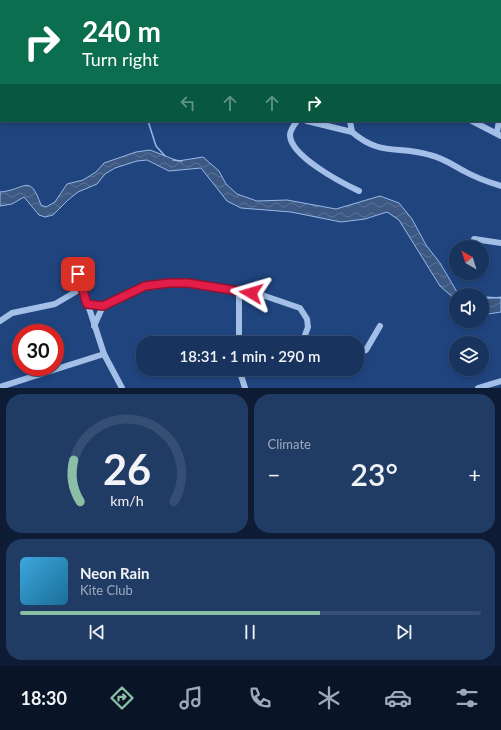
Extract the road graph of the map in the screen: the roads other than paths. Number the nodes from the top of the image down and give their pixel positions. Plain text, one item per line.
1 (296, 122) edge
2 (311, 122) edge
3 (350, 122) edge
4 (474, 122) edge
5 (499, 122) edge
6 (352, 132) junction
7 (499, 134) edge
8 (501, 186) edge
9 (359, 191) dead end
10 (474, 239) dead end
11 (501, 243) edge
12 (78, 274) dead end
13 (82, 288) junction
14 (239, 292) junction
15 (87, 304) junction
16 (103, 306) junction
17 (0, 321) edge
18 (94, 326) junction
19 (380, 326) dead end
20 (239, 336) edge
21 (305, 336) edge
22 (364, 351) edge
23 (104, 354) junction
24 (241, 376) edge
25 (501, 382) edge
26 (0, 387) edge
27 (122, 388) edge
28 (245, 388) edge
29 (478, 388) edge

1 - 9 street
2 - 6 street
3 - 6 street
4 - 7 street
5 - 7 street
6 - 8 street
10 - 11 street
12 - 13 street
13 - 15 street
13 - 17 street
14 - 16 street
14 - 20 street
14 - 21 street
15 - 16 street
15 - 18 street
16 - 18 street
18 - 23 street
19 - 22 street
23 - 26 street
23 - 27 street
24 - 28 street
25 - 29 street

